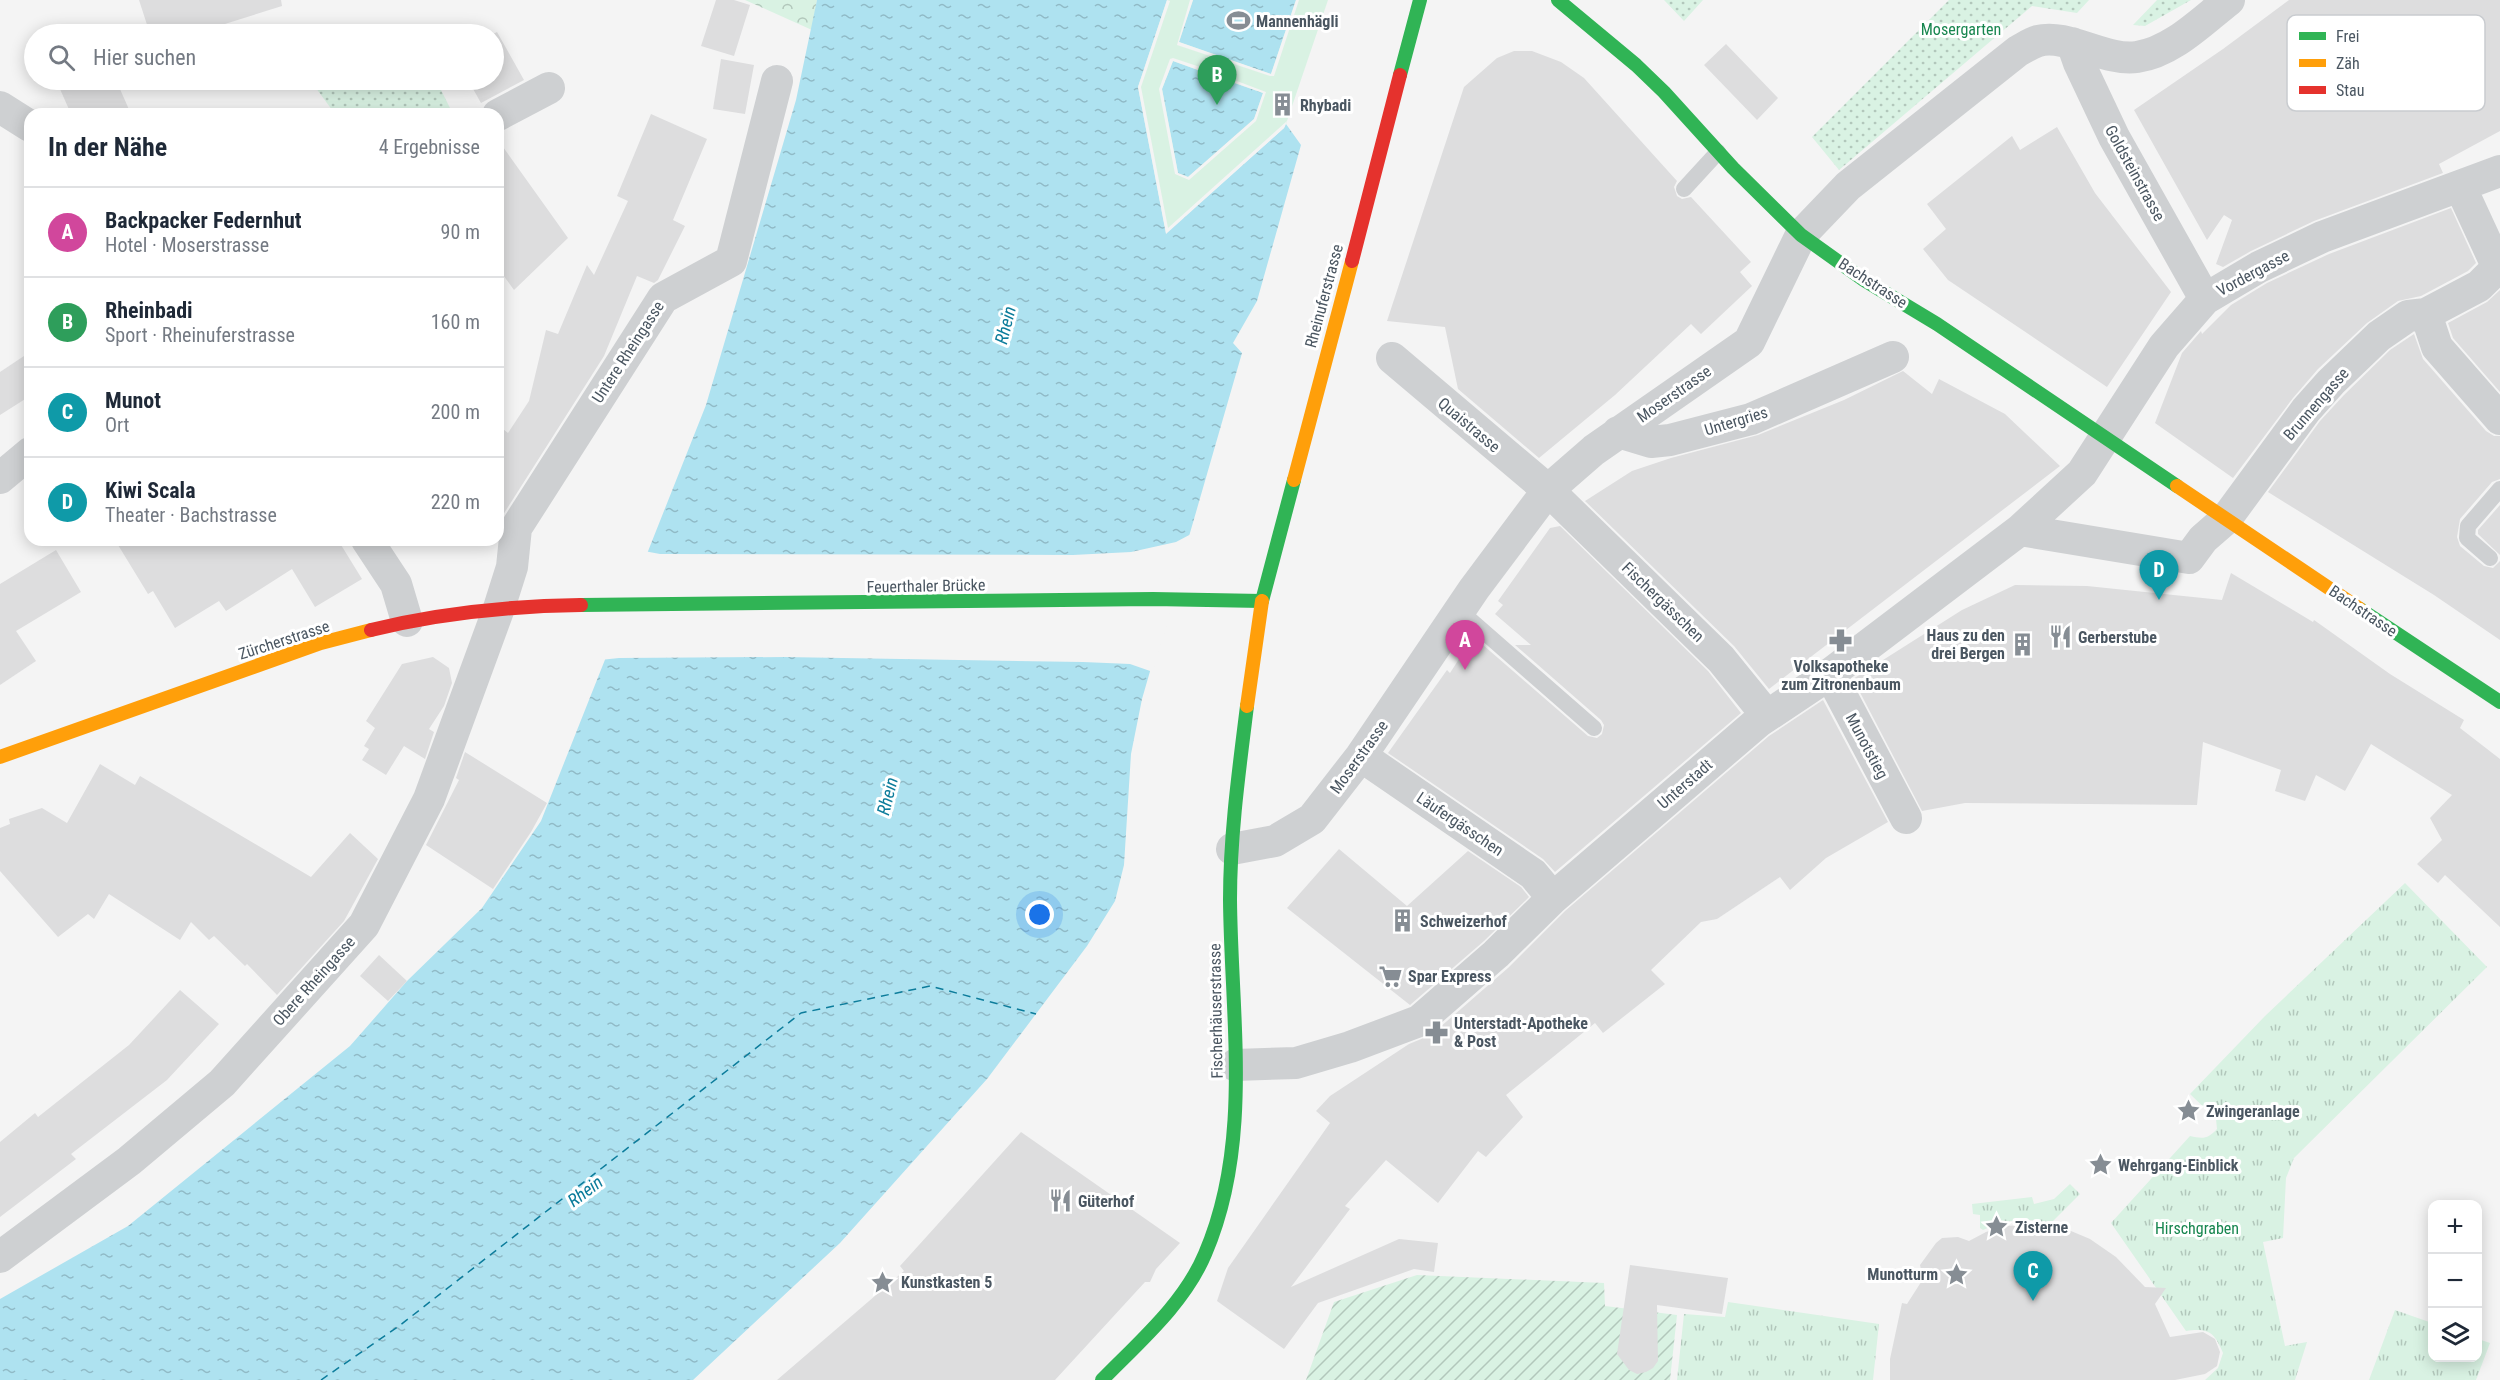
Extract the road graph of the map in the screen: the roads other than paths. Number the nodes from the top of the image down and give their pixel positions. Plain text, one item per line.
1 (1420, 0) edge
2 (1558, 0) edge
3 (2229, 0) edge
4 (2072, 43) junction
5 (777, 81) dead end
6 (549, 88) dead end
7 (0, 107) edge
8 (504, 112) edge
9 (24, 122) edge
10 (1718, 152) junction
11 (2500, 171) edge
12 (2461, 188) junction
13 (1684, 189) dead end
14 (1801, 235) junction
15 (2499, 266) edge
16 (2205, 299) junction
17 (2426, 314) junction
18 (1893, 357) dead end
19 (1392, 358) dead end
20 (2500, 419) edge
21 (1618, 432) junction
22 (2105, 437) junction
23 (24, 458) edge
24 (0, 478) edge
25 (2500, 489) edge
26 (1548, 490) junction
27 (2226, 519) junction
28 (2020, 530) junction
29 (371, 546) edge
30 (2490, 558) dead end
31 (1262, 601) junction
32 (590, 606) joint
33 (499, 609) junction
34 (1459, 610) junction
35 (407, 621) junction
36 (1830, 674) junction
37 (2500, 702) edge
38 (1758, 722) junction
39 (1594, 728) dead end
40 (1361, 756) junction
41 (0, 757) edge
42 (1906, 818) dead end
43 (1232, 849) junction
44 (1553, 898) junction
45 (1235, 1065) junction
46 (0, 1257) edge
47 (1102, 1380) edge

1 - 31 main road, Rheinuferstrasse
2 - 10 main road, Bachstrasse
3 - 4 street, Moserstrasse
4 - 14 street, Moserstrasse
4 - 16 street, Goldsteinstrasse
5 - 33 street, Untere Rheingasse
6 - 8 street
7 - 9 street
10 - 13 lane
10 - 14 main road, Bachstrasse
11 - 12 street, Vordergasse
12 - 15 street
12 - 16 street, Vordergasse
14 - 21 street, Moserstrasse
14 - 22 main road, Bachstrasse
15 - 17 street
16 - 22 street, Vordergasse
17 - 20 street
17 - 27 street, Brunnengasse
18 - 21 street, Untergries
19 - 26 street, Quaistrasse
21 - 26 street, Moserstrasse
22 - 27 main road, Bachstrasse
22 - 28 street, Unterstadt
23 - 24 street
25 - 30 lane
26 - 34 street, Moserstrasse
26 - 38 street, Fischergässchen
27 - 28 street
27 - 37 main road, Bachstrasse
28 - 36 street, Unterstadt
29 - 35 street
31 - 32 main road, Feuerthaler Brücke
31 - 43 main road, Fischerhäuserstrasse
32 - 33 main road, Zürcherstrasse
33 - 35 main road, Zürcherstrasse
33 - 46 street, Obere Rheingasse
34 - 39 lane
34 - 40 street, Moserstrasse
35 - 41 main road, Zürcherstrasse
36 - 38 street, Unterstadt
36 - 42 street, Munotstieg
38 - 44 street, Unterstadt
40 - 43 street, Moserstrasse
40 - 44 street, Läufergässchen
43 - 45 main road, Fischerhäuserstrasse
44 - 45 street, Unterstadt
45 - 47 main road, Fischerhäuserstrasse

